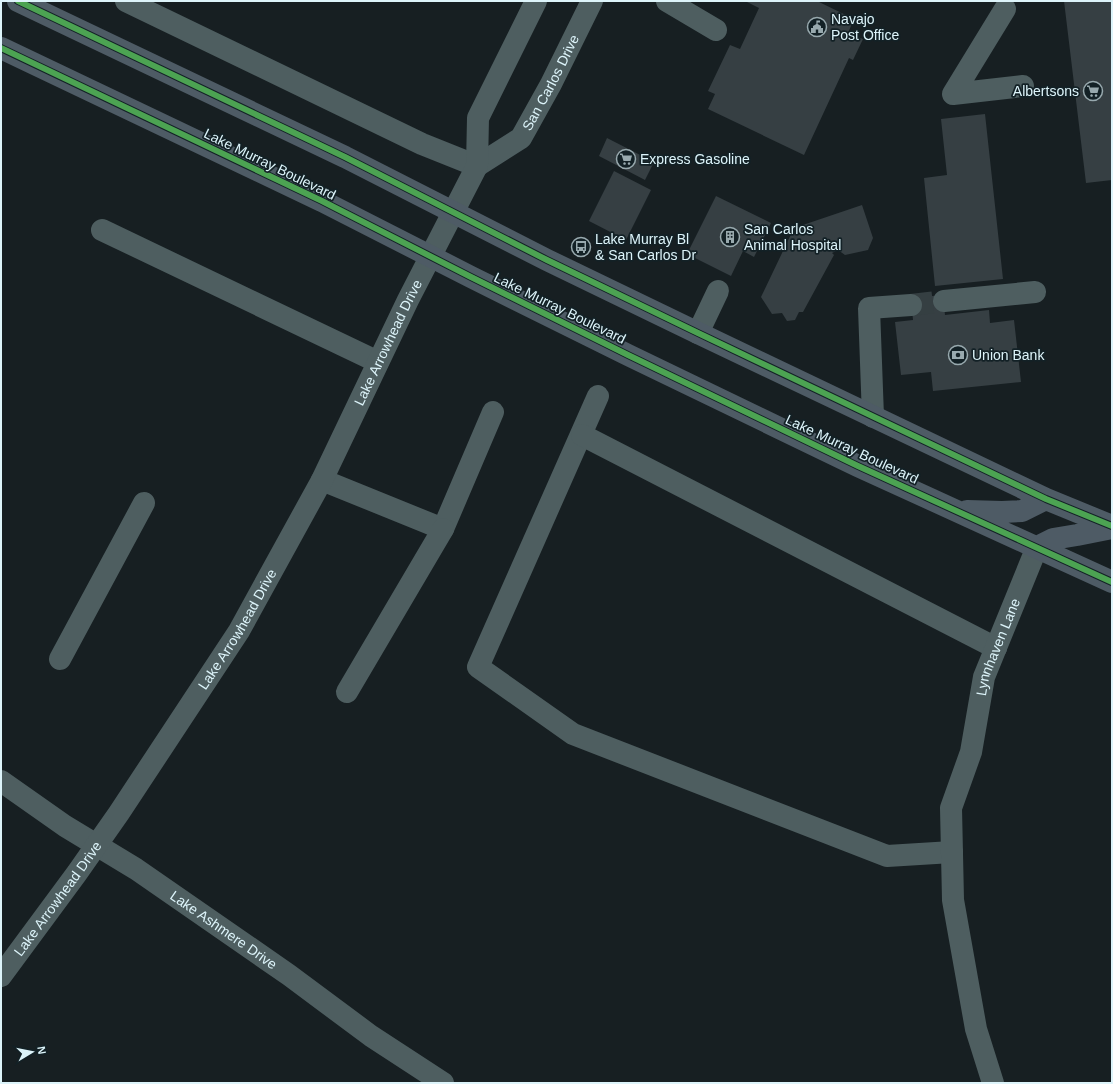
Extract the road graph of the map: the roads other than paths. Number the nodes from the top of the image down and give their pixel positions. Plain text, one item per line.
1 (18, 1) edge
2 (126, 1) edge
3 (536, 1) edge
4 (592, 1) edge
5 (667, 1) edge
6 (148, 6) edge
7 (1005, 9) dead end
8 (716, 30) dead end
9 (1, 48) edge
10 (1023, 86) dead end
11 (477, 166) junction
12 (453, 212) junction
13 (102, 230) dead end
14 (430, 257) junction
15 (718, 291) dead end
16 (1035, 292) dead end
17 (944, 301) tunnel mouth
18 (911, 305) tunnel mouth
19 (698, 333) junction
20 (378, 362) junction
21 (598, 396) dead end
22 (494, 412) dead end
23 (873, 417) junction
24 (582, 435) junction
25 (322, 480) junction
26 (1046, 499) junction
27 (144, 503) dead end
28 (956, 510) junction
29 (1112, 527) edge
30 (443, 529) junction
31 (1036, 547) junction
32 (1112, 582) edge
33 (996, 648) junction
34 (60, 659) dead end
35 (347, 692) dead end
36 (1, 781) edge
37 (96, 845) junction
38 (952, 852) junction
39 (1, 976) edge
40 (442, 1083) edge
41 (993, 1083) edge

1 - 12 main road
2 - 6 street
3 - 11 street, San Carlos Drive
4 - 11 street, San Carlos Drive
5 - 8 street
6 - 11 street
7 - 10 street
9 - 14 main road, Lake Murray Boulevard
11 - 12 street, San Carlos Drive
12 - 14 street, San Carlos Drive
12 - 19 main road
13 - 20 street
14 - 20 street, Lake Arrowhead Drive
14 - 28 main road, Lake Murray Boulevard
15 - 19 street
16 - 17 street
18 - 23 street
19 - 23 main road
20 - 25 street, Lake Arrowhead Drive
21 - 24 street
22 - 30 street
23 - 26 main road
24 - 33 street
24 - 38 street
25 - 30 street
25 - 37 street, Lake Arrowhead Drive
26 - 28 main road
26 - 29 main road
27 - 34 street
28 - 31 main road, Lake Murray Boulevard
29 - 31 main road
30 - 35 street
31 - 32 main road, Lake Murray Boulevard
31 - 33 street, Lynnhaven Lane
33 - 38 street, Lynnhaven Lane
36 - 37 street, Lake Ashmere Drive
37 - 39 street, Lake Arrowhead Drive
37 - 40 street, Lake Ashmere Drive
38 - 41 street, Lynnhaven Lane

